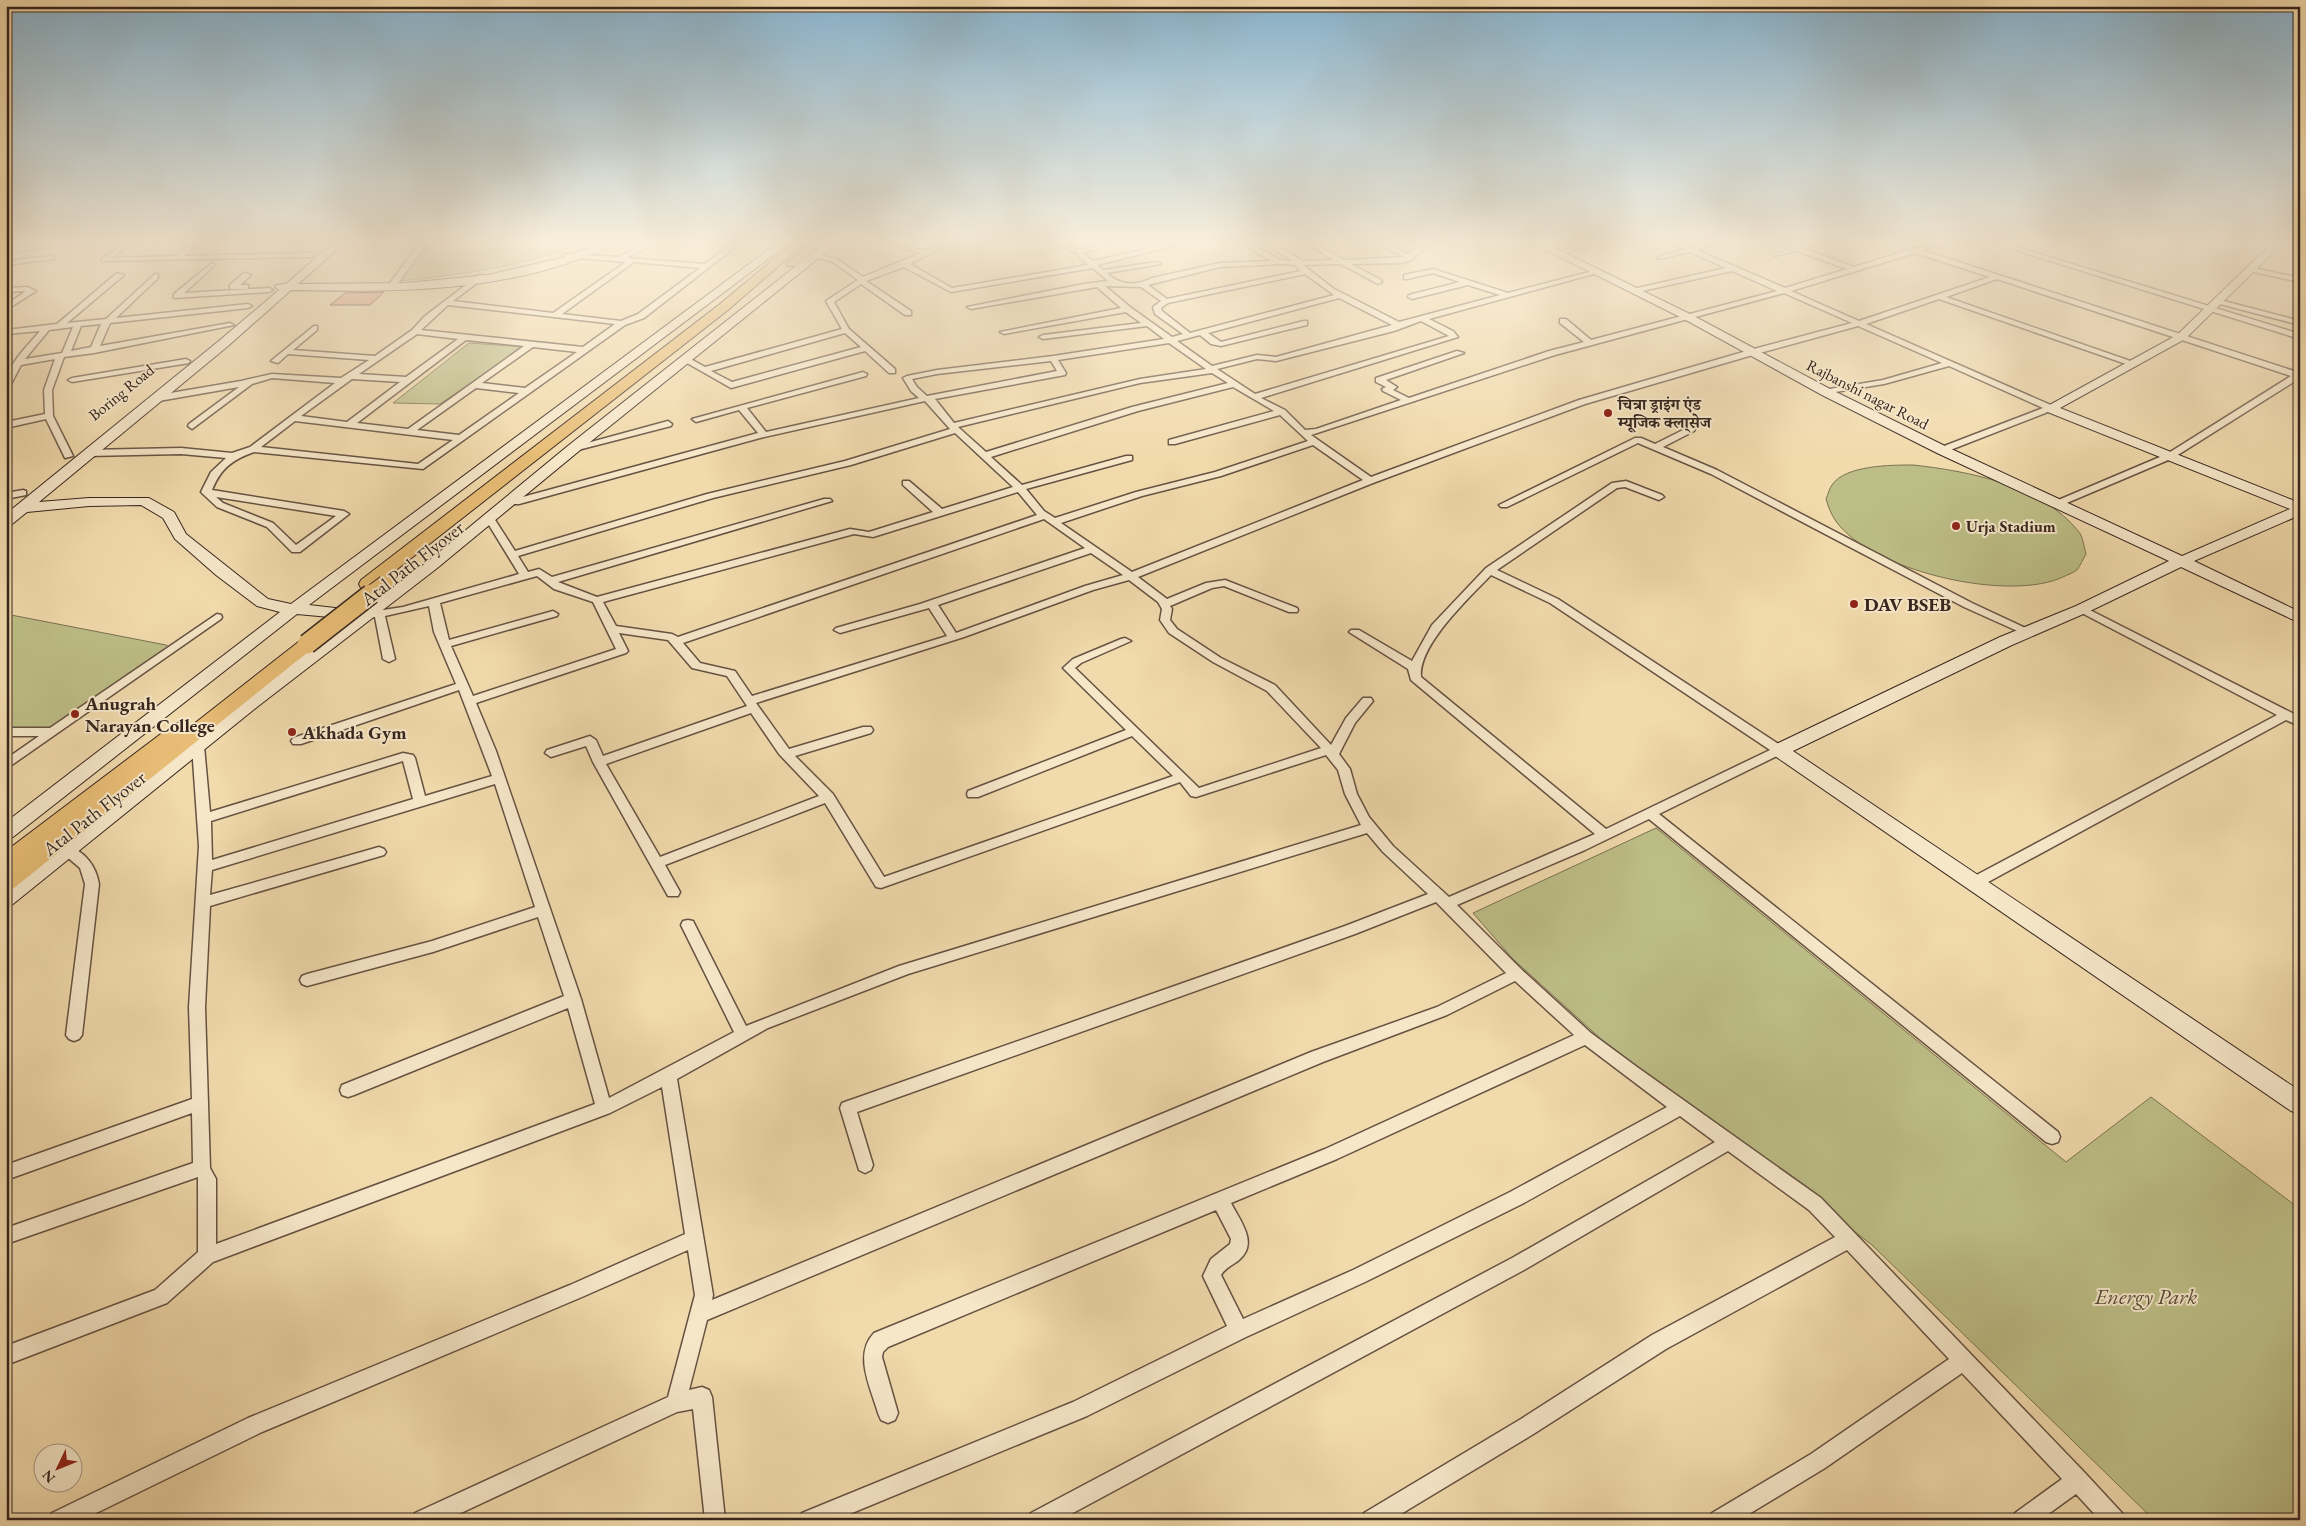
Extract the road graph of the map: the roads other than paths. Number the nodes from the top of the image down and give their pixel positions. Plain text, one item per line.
1 (72, 315) edge
2 (114, 315) edge
3 (157, 315) edge
4 (239, 315) edge
5 (251, 315) edge
6 (432, 315) edge
7 (557, 315) edge
8 (642, 315) edge
9 (688, 315) edge
10 (713, 315) edge
11 (731, 315) edge
12 (737, 315) edge
13 (838, 315) edge
14 (1094, 315) edge
15 (1136, 315) edge
16 (1163, 315) edge
17 (1265, 315) edge
18 (1379, 315) edge
19 (1432, 315) edge
20 (1684, 315) edge
21 (1695, 315) edge
22 (1838, 315) edge
23 (1884, 315) edge
24 (1995, 315) edge
25 (2114, 315) edge
26 (2204, 315) edge
27 (2227, 315) edge
28 (2271, 315) edge
29 (1688, 317) junction
30 (1422, 318) junction
31 (109, 320) junction
32 (1563, 321) dead end
33 (79, 323) junction
34 (622, 323) junction
35 (1304, 323) dead end
36 (2300, 323) edge
37 (1148, 324) junction
38 (1858, 324) junction
39 (60, 325) junction
40 (230, 325) junction
41 (1398, 325) junction
42 (47, 327) junction
43 (314, 328) dead end
44 (846, 330) junction
45 (6, 332) edge
46 (415, 332) junction
47 (1004, 332) dead end
48 (1202, 332) junction
49 (1188, 336) junction
50 (465, 337) junction
51 (1043, 337) dead end
52 (2181, 337) junction
53 (2300, 337) edge
54 (1174, 340) junction
55 (1590, 343) junction
56 (532, 344) junction
57 (867, 348) junction
58 (584, 350) junction
59 (94, 351) junction
60 (286, 352) junction
61 (1753, 352) junction
62 (1460, 353) dead end
63 (62, 356) junction
64 (376, 358) junction
65 (1053, 358) junction
66 (684, 359) junction
67 (186, 361) junction
68 (275, 361) dead end
69 (18, 363) junction
70 (2132, 363) junction
71 (1949, 364) junction
72 (1216, 368) junction
73 (705, 370) junction
74 (892, 371) dead end
75 (864, 374) dead end
76 (351, 376) junction
77 (2299, 376) edge
78 (72, 380) dead end
79 (409, 380) junction
80 (343, 381) junction
81 (244, 383) junction
82 (1235, 384) junction
83 (475, 385) junction
84 (6, 386) edge
85 (527, 391) junction
86 (1826, 392) junction
87 (1258, 396) junction
88 (153, 399) junction
89 (924, 399) junction
90 (1408, 400) junction
91 (742, 408) junction
92 (2050, 408) junction
93 (1282, 412) junction
94 (49, 416) junction
95 (294, 418) junction
96 (696, 420) dead end
97 (350, 424) junction
98 (668, 424) dead end
99 (6, 425) edge
100 (192, 426) dead end
101 (954, 428) junction
102 (1691, 429) dead end
103 (408, 432) junction
104 (1309, 432) junction
105 (764, 435) junction
106 (461, 438) junction
107 (1315, 441) junction
108 (1172, 442) dead end
109 (574, 448) junction
110 (1656, 448) junction
111 (253, 449) junction
112 (1942, 450) junction
113 (88, 453) junction
114 (68, 456) junction
115 (233, 456) junction
116 (984, 456) junction
117 (2170, 456) junction
118 (1129, 458) dead end
119 (1370, 481) junction
120 (906, 483) dead end
121 (1020, 488) junction
122 (206, 492) junction
123 (6, 496) edge
124 (1659, 498) dead end
125 (23, 500) junction
126 (827, 501) dead end
127 (508, 502) junction
128 (2059, 503) junction
129 (1504, 506) dead end
130 (6, 508) edge
131 (2300, 509) edge
132 (940, 513) junction
133 (1044, 516) junction
134 (489, 517) junction
135 (6, 522) edge
136 (1054, 522) junction
137 (1093, 549) junction
138 (512, 555) junction
139 (2182, 561) junction
140 (1490, 570) junction
141 (525, 576) junction
142 (1131, 576) junction
143 (551, 581) junction
144 (597, 600) junction
145 (434, 602) junction
146 (931, 604) junction
147 (1165, 604) junction
148 (295, 608) junction
149 (2082, 609) junction
150 (1293, 610) dead end
151 (553, 614) dead end
152 (371, 615) junction
153 (217, 617) dead end
154 (2300, 618) edge
155 (612, 629) junction
156 (840, 630) dead end
157 (1356, 632) dead end
158 (2028, 632) junction
159 (953, 637) junction
160 (1125, 641) dead end
161 (300, 642) junction
162 (676, 642) junction
163 (446, 644) junction
164 (390, 659) dead end
165 (1414, 667) junction
166 (463, 685) junction
167 (1367, 701) dead end
168 (468, 702) junction
169 (752, 704) junction
170 (2286, 715) junction
171 (2300, 722) edge
172 (867, 730) dead end
173 (6, 732) edge
174 (50, 732) junction
175 (1134, 732) junction
176 (297, 741) dead end
177 (198, 746) junction
178 (1779, 750) junction
179 (1330, 752) junction
180 (551, 753) dead end
181 (787, 754) junction
182 (599, 762) junction
183 (6, 764) edge
184 (1182, 777) junction
185 (500, 778) junction
186 (973, 794) dead end
187 (828, 797) junction
188 (420, 802) junction
189 (1650, 813) junction
190 (203, 819) junction
191 (1370, 827) junction
192 (6, 832) edge
193 (1605, 835) junction
194 (67, 852) junction
195 (379, 852) dead end
196 (6, 862) edge
197 (657, 863) junction
198 (204, 866) junction
199 (6, 882) edge
200 (1974, 883) junction
201 (674, 892) dead end
202 (6, 899) edge
203 (1443, 900) junction
204 (202, 904) junction
205 (543, 910) junction
206 (688, 925) dead end
207 (1517, 974) junction
208 (306, 980) dead end
209 (573, 999) junction
210 (744, 1034) junction
211 (74, 1035) dead end
212 (1586, 1037) junction
213 (668, 1076) junction
214 (348, 1090) dead end
215 (200, 1103) junction
216 (2300, 1104) edge
217 (604, 1108) junction
218 (1680, 1108) junction
219 (2052, 1137) dead end
220 (1728, 1143) junction
221 (865, 1165) dead end
222 (202, 1168) junction
223 (6, 1173) edge
224 (1220, 1199) junction
225 (6, 1236) edge
226 (694, 1238) junction
227 (1849, 1239) junction
228 (207, 1256) junction
229 (699, 1314) junction
230 (1239, 1330) junction
231 (6, 1356) edge
232 (1964, 1360) junction
233 (676, 1403) junction
234 (888, 1413) dead end
235 (2078, 1480) junction
236 (59, 1520) edge
237 (422, 1520) edge
238 (714, 1520) edge
239 (809, 1520) edge
240 (1038, 1520) edge
241 (1371, 1520) edge
242 (1719, 1520) edge
243 (2022, 1520) edge
244 (2116, 1520) edge

1 - 39 street
2 - 31 street
3 - 31 street
4 - 40 street, Boring Road
5 - 88 street
6 - 46 street
7 - 34 street
8 - 34 street
9 - 148 street
10 - 161 main road, Atal Path Flyover
11 - 161 main road, Atal Path Flyover, bridge
12 - 66 street
13 - 44 street
14 - 47 street
15 - 37 street
16 - 49 street
17 - 48 street
18 - 41 street
19 - 30 street
20 - 29 street, Rajbanshi nagar Road
21 - 29 street
22 - 38 street
23 - 38 street
24 - 70 street
25 - 52 street
26 - 52 street
27 - 53 street
28 - 36 street
29 - 55 street
29 - 61 street, Rajbanshi nagar Road
30 - 41 street
30 - 87 street
31 - 33 street
31 - 59 street
32 - 55 street
33 - 39 street
33 - 63 street
34 - 58 street
35 - 48 street
37 - 51 street
37 - 54 street
38 - 61 street
38 - 71 street
39 - 42 street
40 - 59 street
40 - 67 street, Boring Road
41 - 72 street
42 - 45 street
42 - 69 street
43 - 60 street
44 - 57 street
44 - 73 street
46 - 50 street
46 - 64 street
48 - 49 street
49 - 54 street
50 - 56 street
50 - 79 street
52 - 70 street
52 - 77 street
54 - 65 street
54 - 72 street
55 - 90 street
56 - 58 street
56 - 83 street
57 - 73 street
57 - 74 street
58 - 85 street
59 - 63 street
60 - 64 street
60 - 68 street
61 - 86 street, Rajbanshi nagar Road
61 - 119 street
62 - 90 street
63 - 69 street
63 - 94 street
64 - 76 street
65 - 89 street
65 - 89 street
66 - 73 street
66 - 109 street
67 - 78 street
67 - 114 street, Boring Road
69 - 84 street
70 - 92 street
71 - 86 street
71 - 92 street
72 - 82 street
72 - 101 street
75 - 91 street
76 - 79 street
76 - 80 street
77 - 117 street
79 - 97 street
80 - 81 street
80 - 95 street
81 - 88 street
81 - 100 street
82 - 87 street
82 - 116 street
83 - 85 street
83 - 103 street
85 - 106 street
86 - 112 street, Rajbanshi nagar Road
87 - 93 street
88 - 113 street
89 - 101 street
89 - 105 street
90 - 104 street
91 - 96 street
91 - 105 street
92 - 112 street, Rajbanshi nagar Road
92 - 117 street
93 - 104 street
93 - 108 street
94 - 99 street
94 - 114 street
95 - 97 street
95 - 111 street
97 - 103 street
98 - 109 street
101 - 116 street
101 - 138 street
102 - 110 street
103 - 106 street
104 - 107 street
105 - 127 street
106 - 111 street
107 - 119 street
107 - 136 street
109 - 127 street
110 - 129 street
110 - 158 street
111 - 115 street
112 - 128 street, Rajbanshi nagar Road
113 - 115 street
113 - 125 street
114 - 125 street, Boring Road
115 - 122 street
116 - 121 street
117 - 128 street
117 - 131 street
118 - 121 street
119 - 142 street
120 - 132 street
121 - 132 street
121 - 133 street
122 - 122 street
123 - 125 street
124 - 140 street
125 - 130 street, Boring Road
125 - 135 street
125 - 148 street
126 - 143 street
127 - 134 street
128 - 139 street, Rajbanshi nagar Road
131 - 139 street
132 - 144 street
133 - 136 street
133 - 162 street
134 - 138 street
134 - 152 street
136 - 137 street
137 - 142 street
137 - 146 street
138 - 141 street
139 - 149 street
139 - 154 street, Rajbanshi nagar Road
140 - 165 street
140 - 178 street
141 - 143 street
141 - 145 street
142 - 147 street
142 - 159 street
143 - 144 street
144 - 155 street
145 - 152 street
145 - 163 street
146 - 156 street
146 - 159 street
147 - 150 street
147 - 179 street
148 - 152 street
148 - 192 street
149 - 158 street
149 - 170 street
151 - 163 street
152 - 164 street
152 - 177 street
153 - 174 street
155 - 162 street
155 - 168 street
157 - 165 street
158 - 178 street
159 - 169 street
160 - 175 street
161 - 196 main road, Atal Path Flyover
161 - 199 main road, Atal Path Flyover
162 - 169 street
163 - 166 street
165 - 193 street
166 - 168 street
166 - 176 street
167 - 179 street
168 - 185 street
169 - 181 street
169 - 182 street
170 - 171 street
170 - 200 street
172 - 181 street
173 - 174 street
174 - 183 street
175 - 184 street
175 - 186 street
177 - 190 street
177 - 194 street
178 - 189 street
178 - 200 street
179 - 184 street
179 - 191 street
180 - 182 street
181 - 187 street
182 - 197 street
184 - 187 street
185 - 188 street
185 - 205 street
187 - 197 street
188 - 190 street
188 - 198 street
189 - 193 street
189 - 219 street
190 - 198 street
191 - 203 street
191 - 210 street
193 - 203 street
194 - 202 street
194 - 211 street
195 - 204 street
197 - 201 street
198 - 204 street
200 - 216 street
203 - 207 street
203 - 221 street
204 - 215 street
205 - 208 street
205 - 209 street
206 - 210 street
207 - 212 street
207 - 229 street
209 - 214 street
209 - 217 street
210 - 213 street
212 - 218 street
212 - 224 street
213 - 217 street
213 - 226 street
215 - 222 street
215 - 223 street
217 - 228 street
218 - 220 street
218 - 230 street
220 - 227 street
220 - 240 street
222 - 225 street
222 - 228 street
224 - 230 street
224 - 234 street
226 - 229 street
226 - 236 street
227 - 232 street
227 - 241 street
228 - 231 street
229 - 233 street
230 - 239 street
232 - 235 street
232 - 242 street
233 - 237 street
233 - 238 street
235 - 243 street
235 - 244 street

